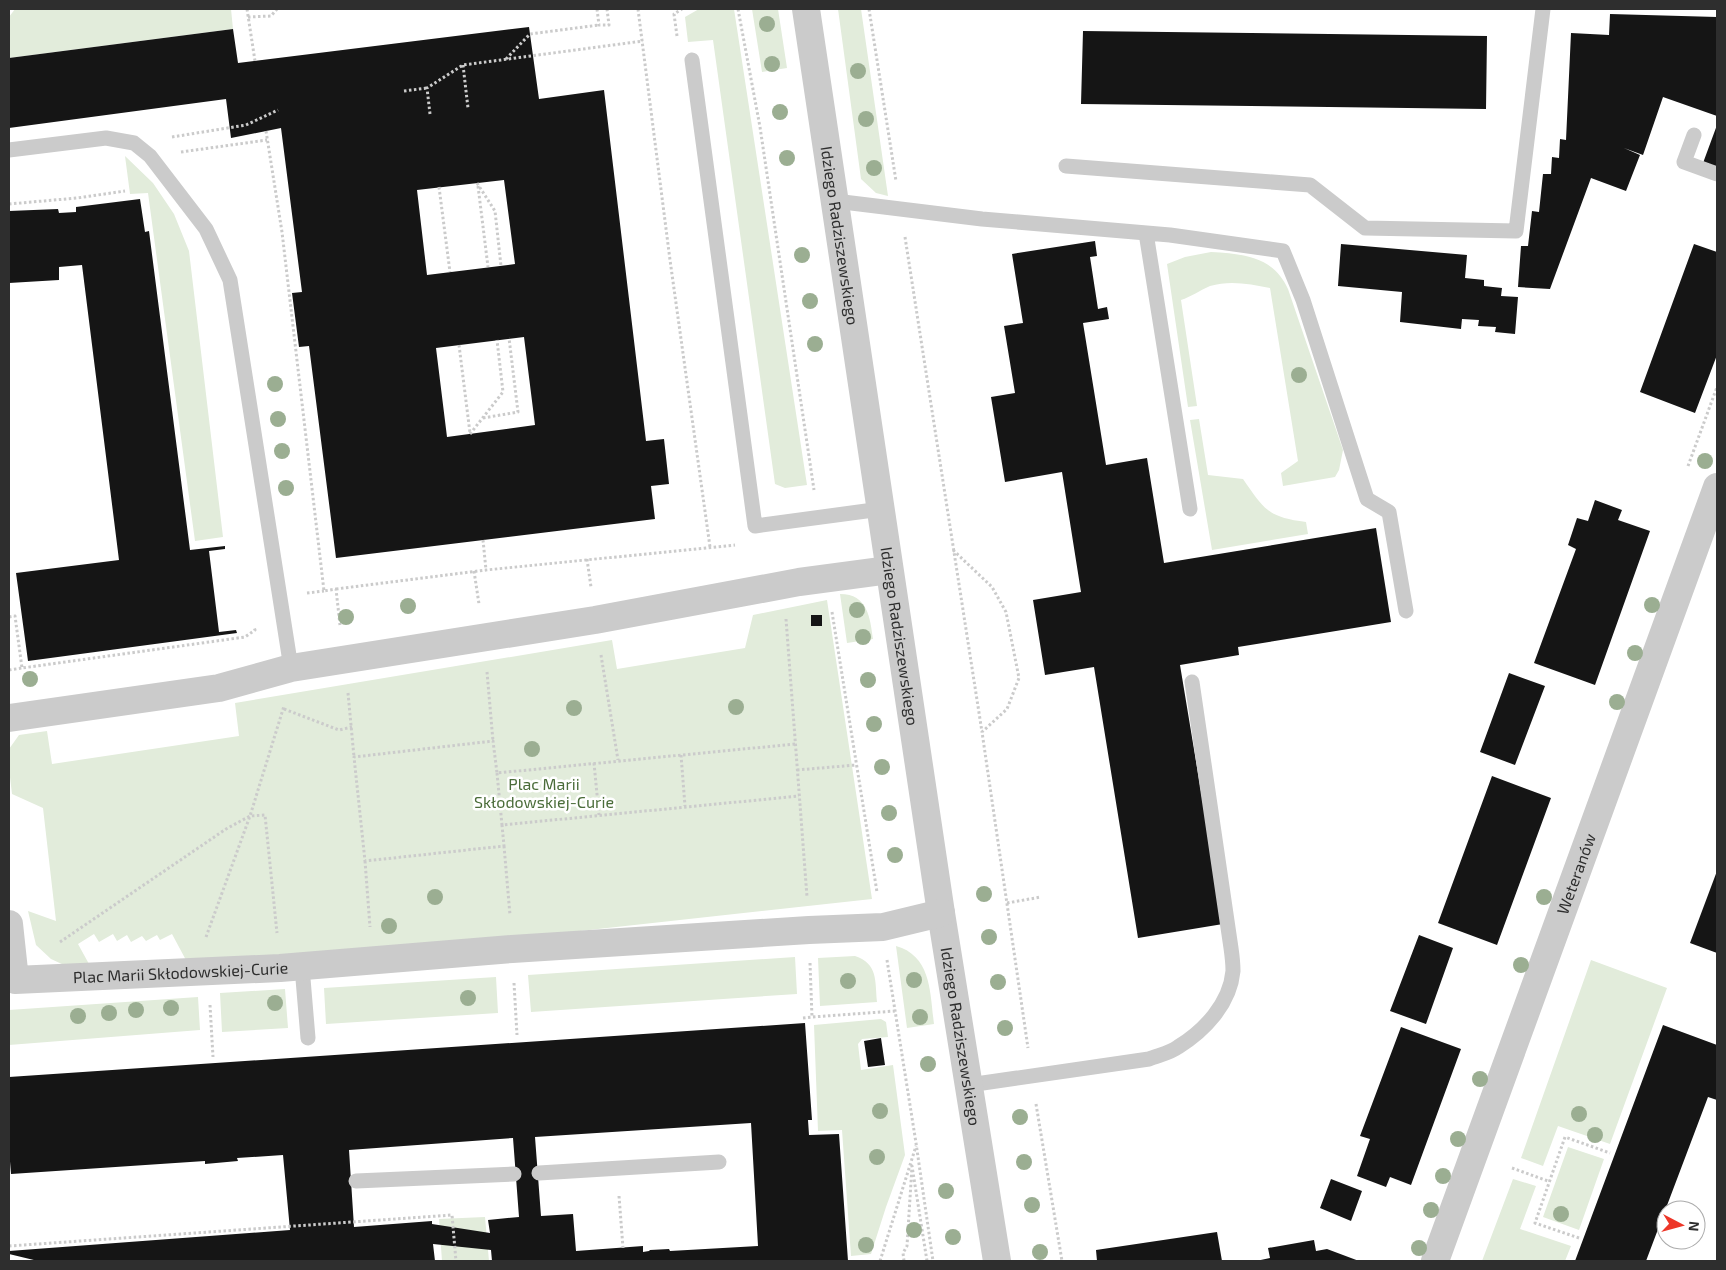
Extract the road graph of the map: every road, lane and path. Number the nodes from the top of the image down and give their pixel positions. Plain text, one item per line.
1 (247, 9) edge
2 (277, 9) edge
3 (597, 9) edge
4 (607, 9) edge
5 (638, 9) edge
6 (738, 9) edge
7 (806, 9) edge
8 (869, 9) edge
9 (1543, 9) edge
10 (248, 17) junction
11 (599, 25) junction
12 (643, 41) junction
13 (256, 60) dead end
14 (506, 60) junction
15 (692, 60) dead end
16 (463, 65) junction
17 (427, 88) junction
18 (404, 91) dead end
19 (468, 108) dead end
20 (278, 110) dead end
21 (430, 114) dead end
22 (266, 131) dead end
23 (1694, 135) dead end
24 (169, 138) dead end
25 (268, 140) junction
26 (9, 150) edge
27 (150, 156) junction
28 (1066, 166) dead end
29 (1717, 174) edge
30 (439, 188) dead end
31 (125, 191) dead end
32 (835, 201) junction
33 (9, 204) edge
34 (900, 209) junction
35 (1146, 233) junction
36 (501, 266) dead end
37 (488, 267) dead end
38 (450, 272) dead end
39 (510, 338) dead end
40 (497, 340) dead end
41 (459, 345) dead end
42 (483, 418) junction
43 (1717, 486) edge
44 (1190, 508) dead end
45 (880, 509) junction
46 (818, 518) junction
47 (483, 540) dead end
48 (739, 544) dead end
49 (710, 547) junction
50 (953, 550) junction
51 (486, 570) junction
52 (889, 570) junction
53 (474, 572) junction
54 (827, 578) junction
55 (783, 585) junction
56 (336, 590) junction
57 (324, 591) junction
58 (279, 596) junction
59 (479, 604) dead end
60 (1406, 611) dead end
61 (9, 617) edge
62 (595, 620) junction
63 (344, 661) junction
64 (22, 668) junction
65 (291, 668) junction
66 (9, 670) edge
67 (1192, 682) dead end
68 (284, 709) junction
69 (9, 718) edge
70 (352, 727) junction
71 (982, 732) junction
72 (795, 744) junction
73 (681, 755) junction
74 (354, 757) junction
75 (618, 760) junction
76 (594, 763) junction
77 (856, 765) junction
78 (797, 770) junction
79 (497, 773) junction
80 (685, 806) junction
81 (599, 815) junction
82 (250, 816) junction
83 (502, 826) junction
84 (504, 846) junction
85 (364, 860) junction
86 (1041, 897) dead end
87 (1007, 903) junction
88 (941, 913) junction
89 (9, 924) edge
90 (883, 927) junction
91 (512, 950) junction
92 (374, 961) junction
93 (291, 968) junction
94 (12, 973) edge
95 (193, 973) junction
96 (514, 979) dead end
97 (209, 997) dead end
98 (812, 1017) dead end
99 (803, 1018) dead end
100 (517, 1035) dead end
101 (308, 1038) dead end
102 (212, 1057) dead end
103 (1032, 1077) junction
104 (969, 1084) junction
105 (916, 1143) junction
106 (1610, 1153) dead end
107 (719, 1162) dead end
108 (1512, 1168) dead end
109 (617, 1169) junction
110 (539, 1172) dead end
111 (514, 1174) dead end
112 (356, 1180) dead end
113 (1548, 1181) junction
114 (1579, 1238) dead end
115 (9, 1246) edge
116 (623, 1248) dead end
117 (456, 1261) edge
118 (880, 1261) edge
119 (904, 1261) edge
120 (926, 1261) edge
121 (933, 1261) edge
122 (997, 1261) edge
123 (1062, 1261) edge
124 (1435, 1261) edge

1 - 10 path
2 - 10 path
3 - 11 path
4 - 11 path
5 - 12 path
6 - 46 path
7 - 32 street, Idziego Radziszewskiego
8 - 34 path
9 - 28 lane
10 - 13 path
11 - 14 path
12 - 14 path
12 - 49 path
14 - 16 path
15 - 46 lane
16 - 17 path
16 - 19 path
17 - 18 path
17 - 21 path
20 - 24 path
22 - 25 path
23 - 29 lane
25 - 27 path
25 - 57 path
26 - 27 lane
27 - 58 lane
30 - 38 path
31 - 33 path
32 - 34 lane
32 - 45 street, Idziego Radziszewskiego
34 - 35 lane
34 - 50 path
35 - 44 lane
35 - 60 lane
36 - 37 path
39 - 42 path
40 - 42 path
41 - 42 path
43 - 124 street, Weteranów
45 - 46 lane
45 - 52 street, Idziego Radziszewskiego
47 - 51 path
48 - 49 path
49 - 51 path
50 - 71 path
50 - 71 path
51 - 53 path
52 - 54 street
52 - 88 street, Idziego Radziszewskiego
53 - 56 path
53 - 59 path
54 - 55 street
54 - 77 path
55 - 62 street
55 - 72 path
56 - 57 path
56 - 63 path
57 - 58 path
58 - 64 path
58 - 65 lane
61 - 64 path
62 - 63 street
62 - 75 path
63 - 65 street
63 - 70 path
64 - 66 path
65 - 68 path
65 - 69 street
67 - 103 lane
68 - 70 path
68 - 82 path
70 - 74 path
71 - 87 path
72 - 73 path
72 - 78 path
73 - 75 path
73 - 80 path
74 - 79 path
74 - 85 path
75 - 76 path
76 - 79 path
76 - 81 path
77 - 78 path
77 - 90 path
78 - 80 path
79 - 83 path
80 - 81 path
81 - 83 path
82 - 93 path
82 - 94 path
82 - 95 path
83 - 84 path
84 - 85 path
84 - 91 path
85 - 92 path
86 - 87 path
87 - 103 path
88 - 90 street, Plac Marii Skłodowskiej-Curie
88 - 104 street, Idziego Radziszewskiego
89 - 94 street
90 - 91 street, Plac Marii Skłodowskiej-Curie
90 - 105 path
91 - 92 street, Plac Marii Skłodowskiej-Curie
92 - 93 street, Plac Marii Skłodowskiej-Curie
93 - 95 street, Plac Marii Skłodowskiej-Curie
93 - 101 lane
94 - 95 street, Plac Marii Skłodowskiej-Curie
96 - 100 path
97 - 102 path
98 - 99 path
103 - 104 lane
103 - 123 path
104 - 122 street, Idziego Radziszewskiego
105 - 118 path
105 - 121 path
106 - 113 path
107 - 109 lane
108 - 113 path
109 - 110 lane
109 - 116 path
111 - 112 lane
113 - 114 path
115 - 117 path
119 - 120 path

